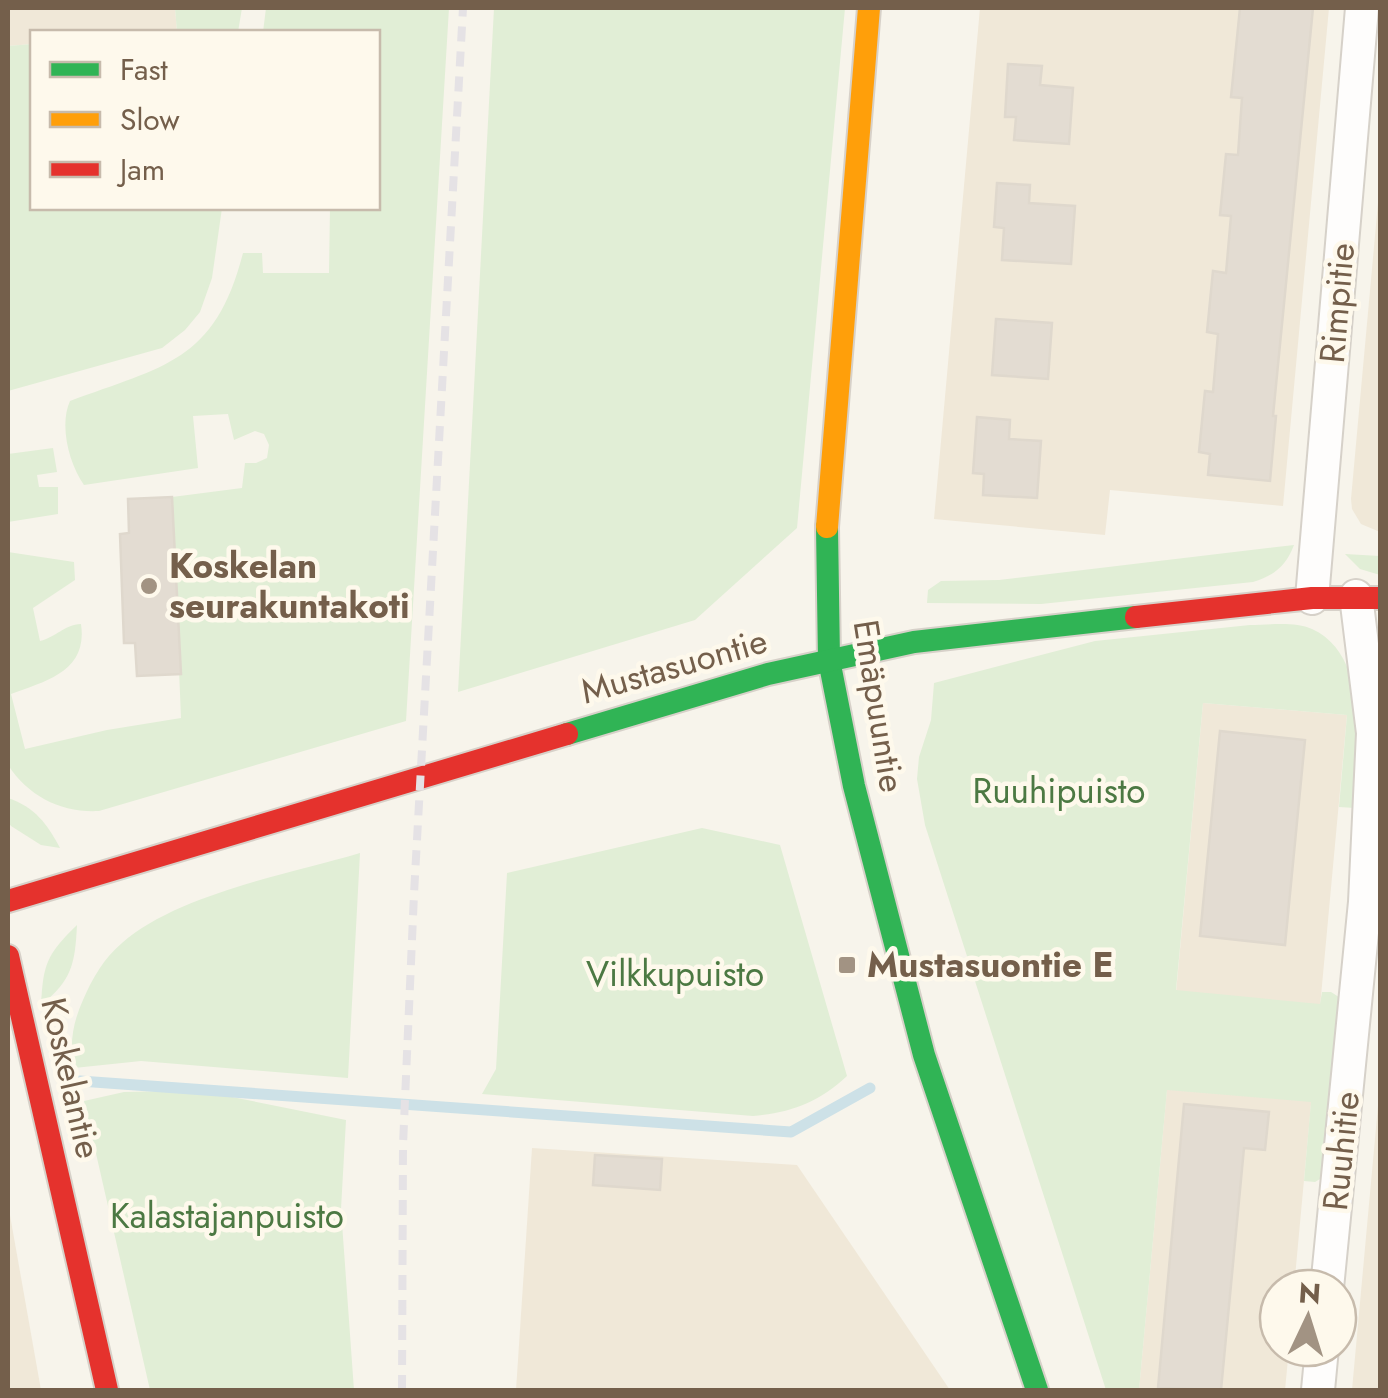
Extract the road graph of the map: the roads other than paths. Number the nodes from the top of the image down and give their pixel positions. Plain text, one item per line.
1 (868, 8) edge
2 (1362, 8) edge
3 (1312, 598) junction
4 (1368, 598) edge
5 (830, 660) junction
6 (8, 901) edge
7 (8, 956) edge
8 (1330, 1268) edge
9 (107, 1390) edge
10 (1037, 1390) edge

1 - 5 street, Emäpuuntie
2 - 3 street, Rimpitie
3 - 4 street, Mustasuontie
3 - 5 street, Mustasuontie
4 - 8 street, Ruuhitie
5 - 6 street, Mustasuontie
5 - 10 street, Emäpuuntie
7 - 9 street, Koskelantie

